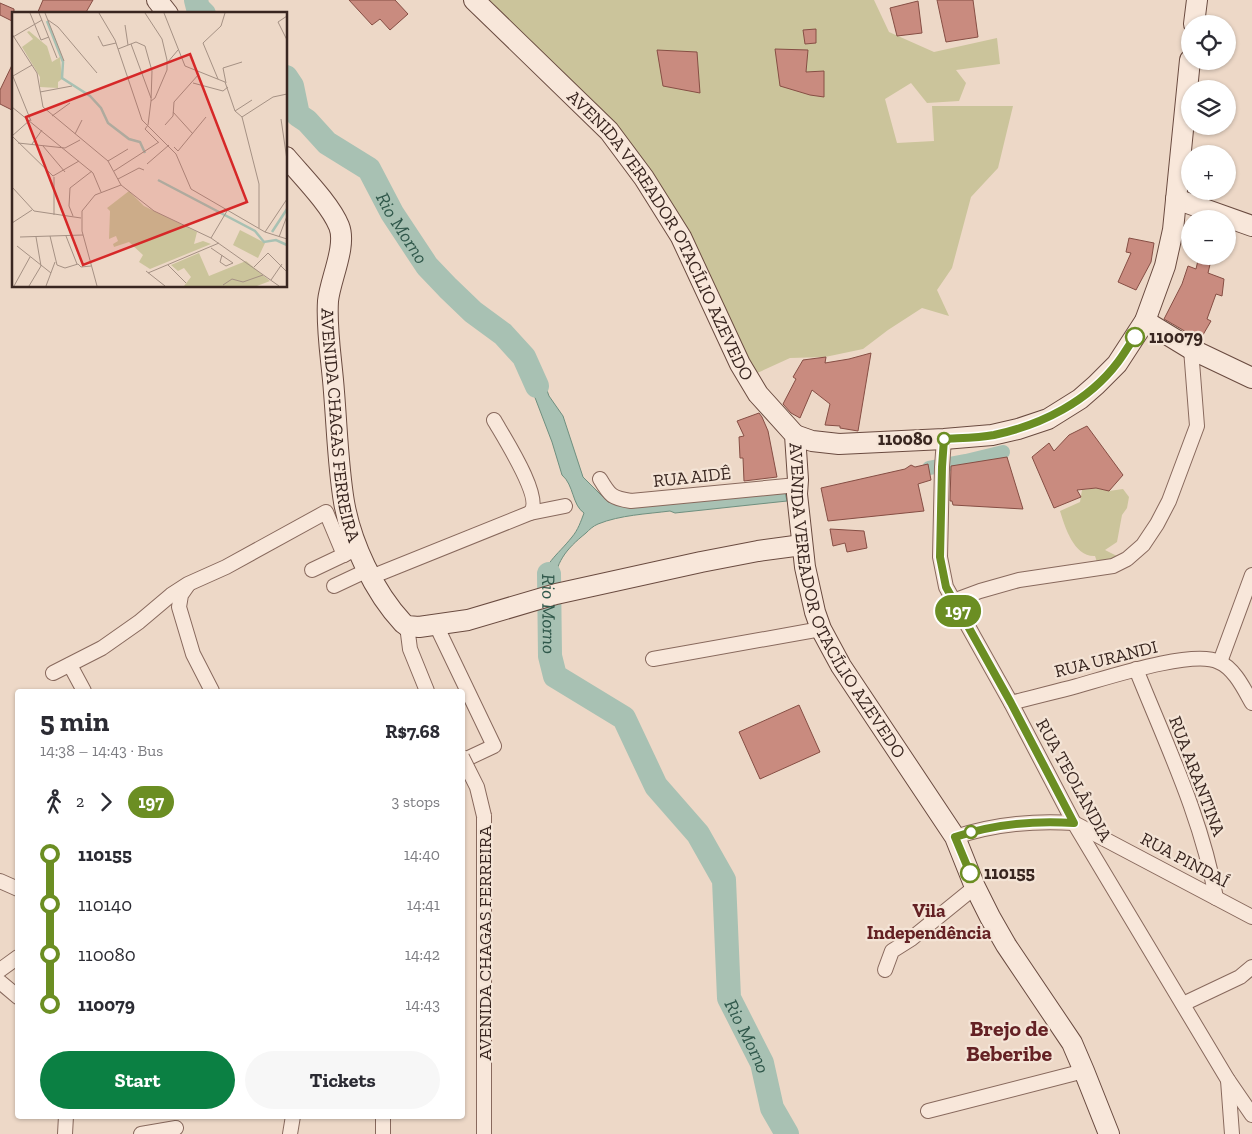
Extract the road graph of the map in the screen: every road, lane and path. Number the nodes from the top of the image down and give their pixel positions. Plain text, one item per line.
1 (157, 0) edge
2 (474, 0) edge
3 (1197, 0) edge
4 (166, 12) edge
5 (1195, 15) edge
6 (1189, 70) edge
7 (288, 159) edge
8 (1176, 198) junction
9 (1252, 226) edge
10 (1145, 320) junction
11 (1191, 349) junction
12 (1252, 378) edge
13 (494, 420) dead end
14 (796, 435) junction
15 (944, 439) junction
16 (600, 479) dead end
17 (797, 485) junction
18 (565, 506) dead end
19 (530, 513) junction
20 (802, 545) junction
21 (351, 552) junction
22 (312, 570) dead end
23 (370, 573) junction
24 (1252, 575) edge
25 (188, 584) junction
26 (334, 586) dead end
27 (953, 601) junction
28 (436, 625) junction
29 (407, 626) junction
30 (821, 629) junction
31 (653, 659) dead end
32 (1216, 661) junction
33 (70, 664) junction
34 (1136, 669) junction
35 (53, 673) dead end
36 (83, 689) edge
37 (211, 689) edge
38 (426, 689) edge
39 (1011, 703) junction
40 (1252, 703) edge
41 (465, 758) edge
42 (465, 765) edge
43 (1074, 823) junction
44 (955, 837) junction
45 (0, 881) edge
46 (15, 887) edge
47 (975, 887) junction
48 (1216, 898) junction
49 (1252, 917) edge
50 (15, 959) edge
51 (1252, 967) edge
52 (0, 970) edge
53 (886, 970) dead end
54 (0, 982) edge
55 (15, 994) edge
56 (1182, 1004) junction
57 (1084, 1071) junction
58 (1241, 1098) edge
59 (928, 1111) dead end
60 (1252, 1115) edge
61 (66, 1119) edge
62 (292, 1119) edge
63 (384, 1119) edge
64 (177, 1126) edge
65 (65, 1134) edge
66 (141, 1134) edge
67 (290, 1134) edge
68 (383, 1134) edge
69 (484, 1134) edge
70 (1109, 1134) edge
71 (1232, 1134) edge

1 - 4 main road
2 - 14 main road, AVENIDA VEREADOR OTACÍLIO AZEVEDO
3 - 5 main road
6 - 8 main road
7 - 21 main road, AVENIDA CHAGAS FERREIRA
8 - 9 main road
8 - 10 main road
10 - 11 main road
10 - 15 main road
11 - 12 main road
11 - 27 street
13 - 19 street
14 - 15 main road
14 - 17 main road, AVENIDA VEREADOR OTACÍLIO AZEVEDO
15 - 27 street, RUA TEOLÂNDIA
16 - 17 street, RUA AIDÊ
17 - 20 main road, AVENIDA VEREADOR OTACÍLIO AZEVEDO
18 - 19 street
19 - 23 street
20 - 28 main road
20 - 30 main road, AVENIDA VEREADOR OTACÍLIO AZEVEDO
21 - 22 street
21 - 23 main road, AVENIDA CHAGAS FERREIRA
21 - 25 street
23 - 26 street
23 - 29 main road, AVENIDA CHAGAS FERREIRA
24 - 32 street
25 - 33 street
25 - 37 street
27 - 39 street, RUA TEOLÂNDIA
28 - 29 main road
28 - 41 street
29 - 38 street
30 - 31 street
30 - 44 main road, AVENIDA VEREADOR OTACÍLIO AZEVEDO
32 - 34 street, RUA URANDI
32 - 40 street
33 - 35 street
33 - 36 street
34 - 39 street, RUA URANDI
34 - 48 street, RUA ARANTINA
39 - 43 street, RUA TEOLÂNDIA
42 - 69 street, AVENIDA CHAGAS FERREIRA, bridge
43 - 44 street, RUA PINDAÍ
43 - 48 street, RUA PINDAÍ
43 - 56 street, RUA TEOLÂNDIA
44 - 47 main road, AVENIDA VEREADOR OTACÍLIO AZEVEDO
45 - 46 street
47 - 53 street
47 - 57 main road, AVENIDA VEREADOR OTACÍLIO AZEVEDO
48 - 49 street, RUA PINDAÍ
50 - 52 street
51 - 56 street
54 - 55 street
56 - 58 street, RUA TEOLÂNDIA
57 - 59 street
57 - 70 main road, AVENIDA VEREADOR OTACÍLIO AZEVEDO
58 - 60 street
58 - 71 street
61 - 65 street
62 - 67 street
63 - 68 street
64 - 66 street

